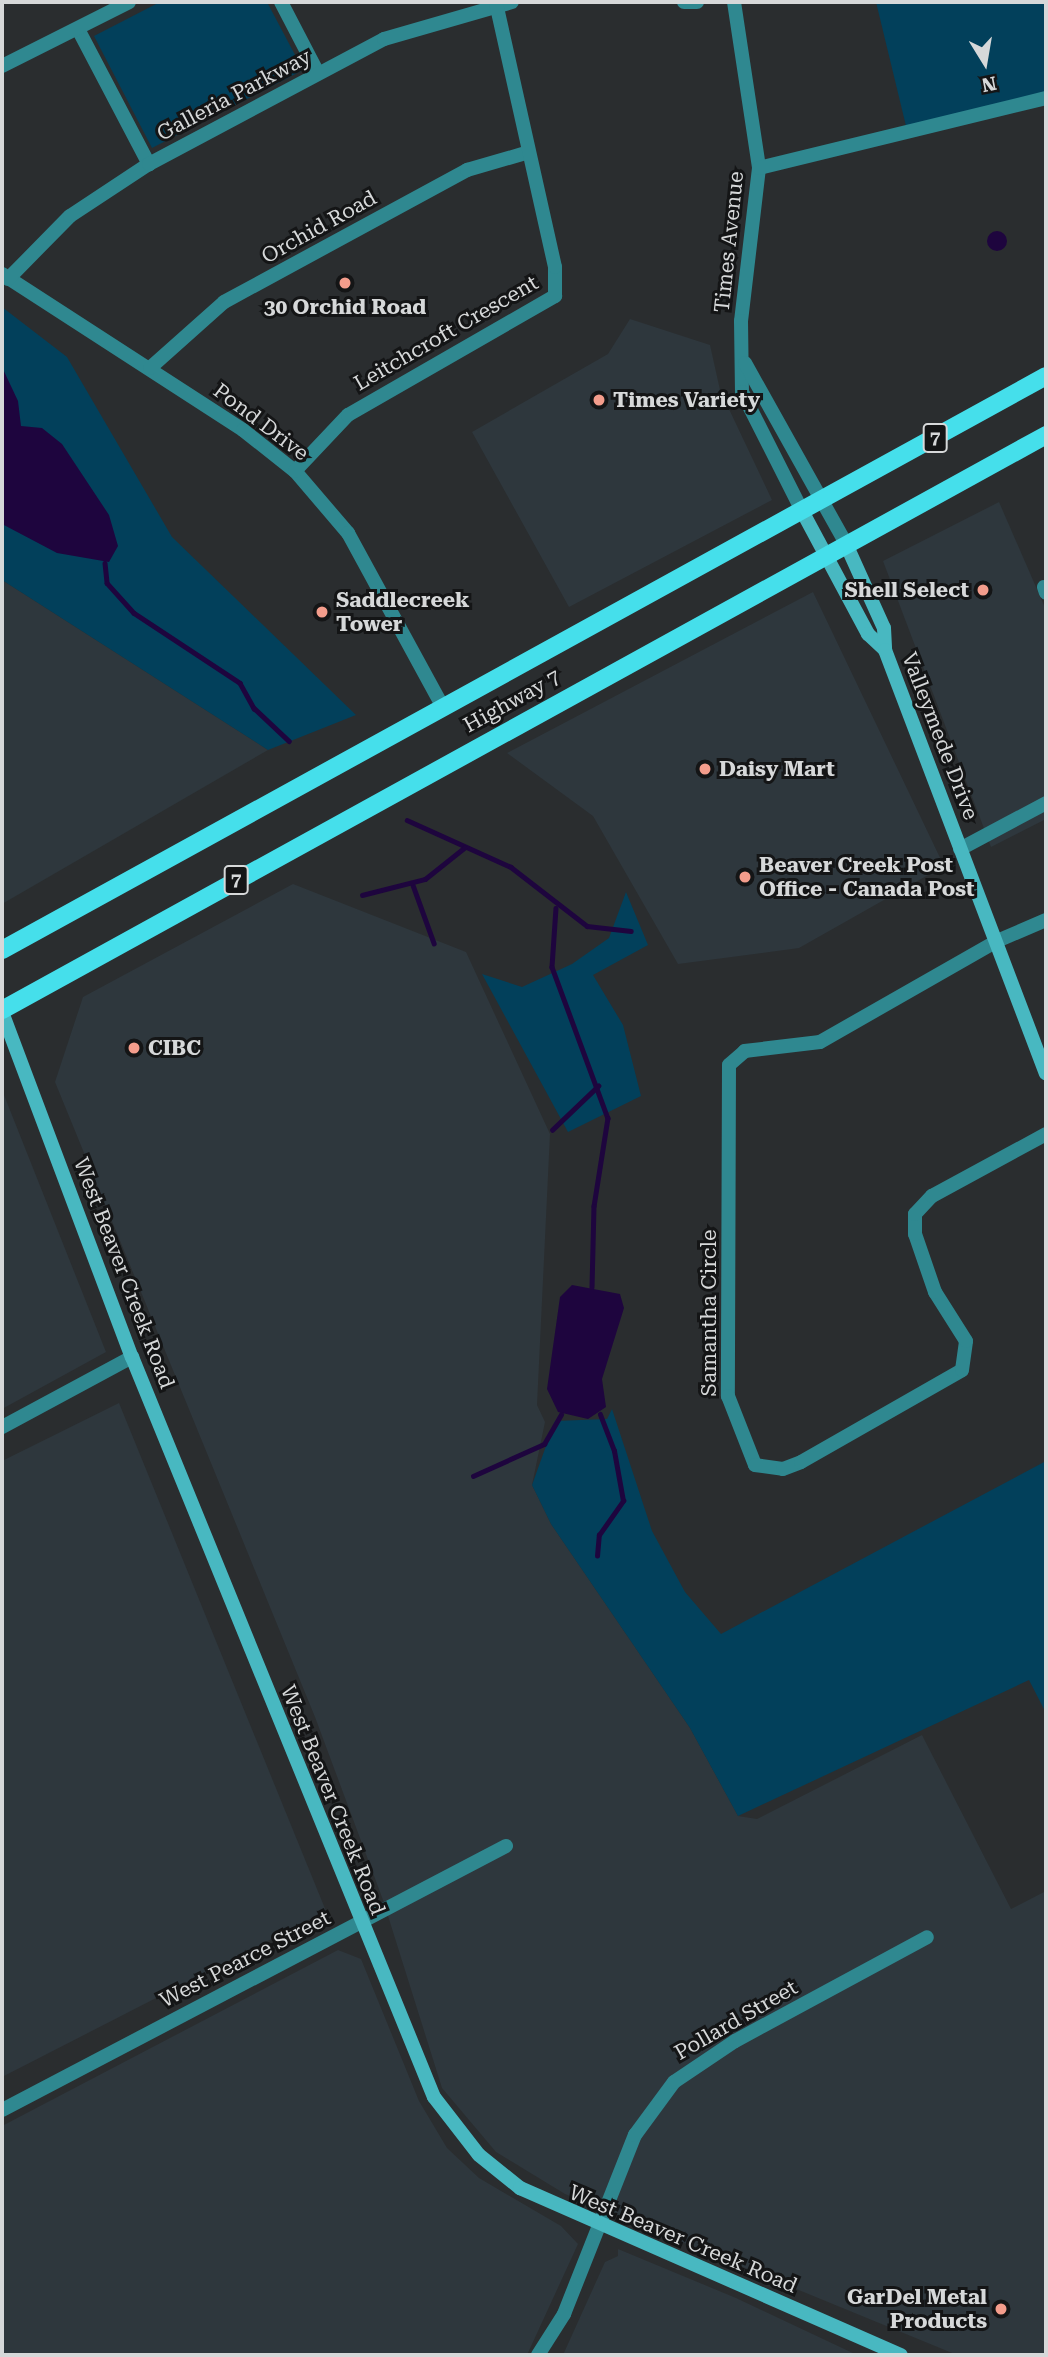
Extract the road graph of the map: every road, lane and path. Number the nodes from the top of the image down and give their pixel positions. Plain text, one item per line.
1 (129, 2) edge
2 (281, 2) edge
3 (512, 2) edge
4 (684, 2) edge
5 (697, 2) edge
6 (734, 2) edge
7 (496, 3) edge
8 (78, 29) junction
9 (2, 66) edge
10 (318, 73) junction
11 (1046, 98) edge
12 (526, 153) junction
13 (149, 164) junction
14 (759, 168) junction
15 (5, 277) edge
16 (745, 363) junction
17 (150, 368) junction
18 (1046, 376) edge
19 (1046, 435) edge
20 (295, 471) junction
21 (824, 499) junction
22 (801, 509) junction
23 (846, 544) junction
24 (825, 556) junction
25 (885, 650) junction
26 (444, 709) junction
27 (1046, 803) edge
28 (960, 849) junction
29 (1046, 920) edge
30 (997, 941) junction
31 (2, 950) edge
32 (2, 1011) edge
33 (1046, 1073) edge
34 (1046, 1134) edge
35 (132, 1357) junction
36 (2, 1427) edge
37 (506, 1846) dead end
38 (360, 1926) junction
39 (928, 1937) dead end
40 (2, 2110) edge
41 (596, 2225) junction
42 (538, 2355) edge
43 (901, 2355) edge

1 - 8 street
2 - 10 street
3 - 7 street, Galleria Parkway
4 - 5 street
6 - 14 street, Times Avenue
7 - 10 street, Galleria Parkway
7 - 12 street, Leitchcroft Crescent
8 - 9 street
8 - 13 street
10 - 13 street, Galleria Parkway
11 - 14 street
12 - 17 street, Orchid Road
12 - 20 street, Leitchcroft Crescent
13 - 15 street, Galleria Parkway
14 - 16 street, Times Avenue
15 - 17 street, Pond Drive
16 - 21 street, Times Avenue
16 - 22 street, Times Avenue
17 - 20 street, Pond Drive
18 - 21 main road, Highway 7 / 7
19 - 23 main road, Highway 7 / 7
20 - 26 street, Pond Drive
21 - 22 main road, Highway 7 / 7
21 - 23 street, Times Avenue
22 - 24 street, Valleymede Drive
22 - 26 main road, Highway 7 / 7
23 - 24 main road, Highway 7 / 7
23 - 25 street, Valleymede Drive
24 - 25 street, Valleymede Drive
24 - 32 main road, Highway 7 / 7
25 - 28 street, Valleymede Drive
26 - 31 main road, Highway 7 / 7
27 - 28 street
28 - 30 street, Valleymede Drive
29 - 30 street
30 - 33 street, Valleymede Drive
30 - 34 street, Samantha Circle
32 - 35 street, West Beaver Creek Road
35 - 36 street
35 - 38 street, West Beaver Creek Road
37 - 38 street, West Pearce Street
38 - 40 street, West Pearce Street
38 - 41 street, West Beaver Creek Road
39 - 41 street, Pollard Street
41 - 42 street, Pollard Street
41 - 43 street, West Beaver Creek Road

